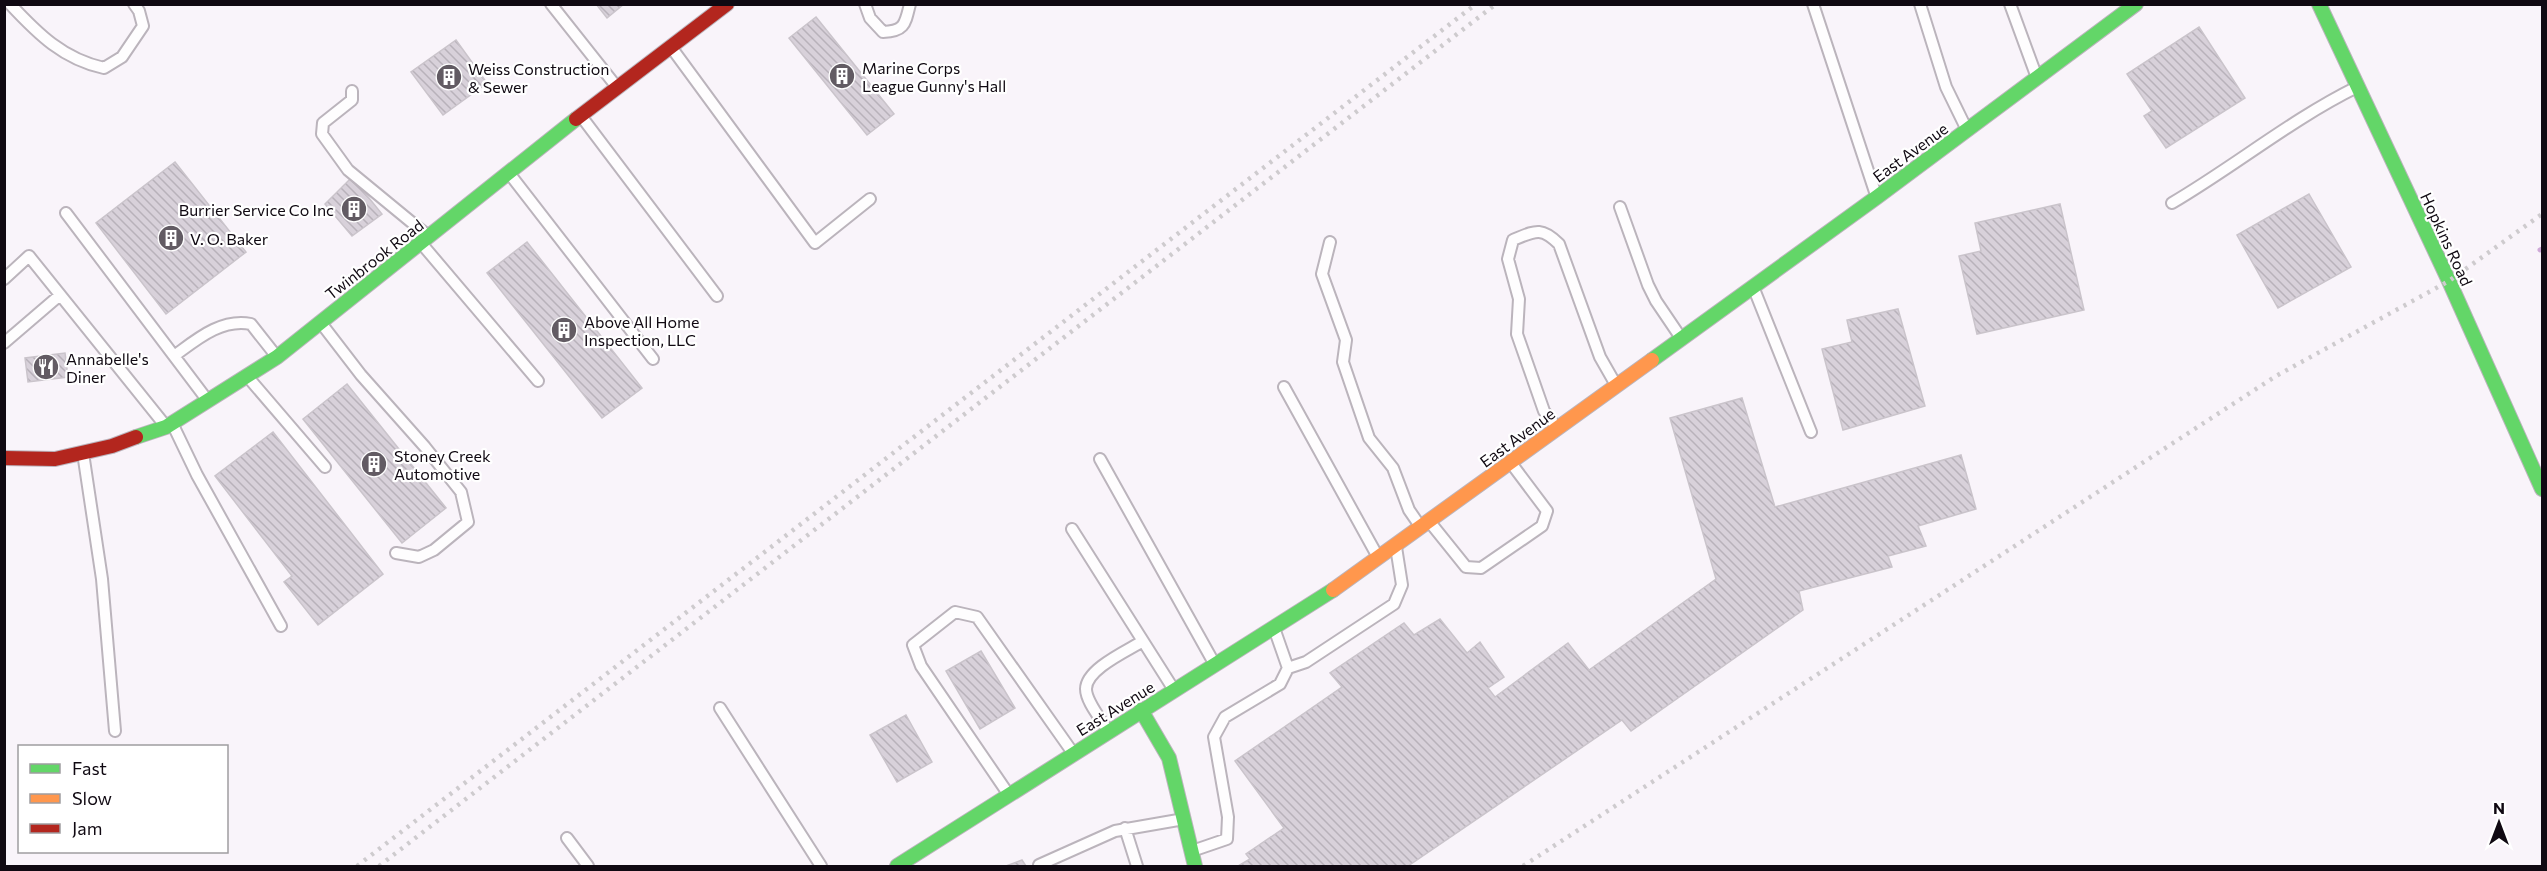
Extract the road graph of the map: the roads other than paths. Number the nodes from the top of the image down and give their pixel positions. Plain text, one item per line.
1 (10, 4) edge
2 (134, 4) edge
3 (551, 4) edge
4 (727, 4) edge
5 (865, 4) edge
6 (910, 4) edge
7 (1813, 4) edge
8 (1920, 4) edge
9 (2010, 4) edge
10 (2136, 4) edge
11 (2319, 4) edge
12 (671, 46) junction
13 (2037, 78) junction
14 (617, 87) junction
15 (2358, 87) junction
16 (352, 91) dead end
17 (581, 116) junction
18 (1967, 130) junction
19 (509, 173) junction
20 (1877, 197) junction
21 (870, 199) dead end
22 (2172, 203) dead end
23 (1620, 207) dead end
24 (66, 213) dead end
25 (425, 240) junction
26 (1330, 242) dead end
27 (4, 279) edge
28 (1753, 286) junction
29 (60, 295) junction
30 (717, 296) dead end
31 (320, 323) junction
32 (1681, 338) junction
33 (4, 343) edge
34 (174, 356) junction
35 (277, 357) junction
36 (652, 359) dead end
37 (247, 376) junction
38 (538, 381) dead end
39 (1616, 385) junction
40 (1284, 387) dead end
41 (208, 401) junction
42 (169, 425) junction
43 (1557, 428) junction
44 (1811, 432) dead end
45 (83, 453) junction
46 (4, 458) edge
47 (1100, 459) dead end
48 (1510, 462) junction
49 (325, 467) dead end
50 (2542, 489) edge
51 (1425, 524) junction
52 (1072, 530) dead end
53 (1396, 545) junction
54 (396, 553) dead end
55 (1378, 558) junction
56 (281, 626) dead end
57 (1274, 628) junction
58 (1143, 641) junction
59 (1215, 665) junction
60 (1288, 668) junction
61 (1174, 690) junction
62 (720, 708) dead end
63 (1141, 710) junction
64 (115, 731) dead end
65 (1108, 731) junction
66 (1073, 754) junction
67 (1009, 795) junction
68 (1184, 819) junction
69 (1125, 828) junction
70 (567, 838) dead end
71 (1191, 851) junction
72 (1039, 865) dead end
73 (588, 867) edge
74 (820, 867) edge
75 (897, 867) edge
76 (1137, 867) edge
77 (1196, 867) edge

1 - 2 lane
3 - 14 lane
4 - 12 street, Twinbrook Road
5 - 6 lane
7 - 20 lane
8 - 18 lane
9 - 13 lane
10 - 13 street, East Avenue
11 - 15 street, Hopkins Road
12 - 14 street, Twinbrook Road
12 - 21 lane
13 - 18 street, East Avenue
14 - 17 street, Twinbrook Road
15 - 22 lane
15 - 50 street, Hopkins Road
16 - 25 lane
17 - 19 street, Twinbrook Road
17 - 30 lane
18 - 20 street, East Avenue
19 - 25 street, Twinbrook Road
19 - 36 lane
20 - 28 street, East Avenue
23 - 32 lane
24 - 34 lane
25 - 31 street, Twinbrook Road
25 - 38 lane
26 - 51 lane
27 - 29 lane
28 - 32 street, East Avenue
28 - 44 lane
29 - 33 lane
29 - 42 lane
31 - 35 street, Twinbrook Road
31 - 54 lane
32 - 39 street, East Avenue
34 - 35 lane
34 - 41 lane
35 - 37 street, Twinbrook Road
37 - 41 street, Twinbrook Road
37 - 49 lane
39 - 43 street, East Avenue
39 - 43 lane
40 - 55 lane
41 - 42 street, Twinbrook Road
42 - 45 street, Twinbrook Road
42 - 56 lane
43 - 48 street, East Avenue
45 - 46 street, Twinbrook Road
45 - 64 lane
47 - 59 lane
48 - 51 street, East Avenue
48 - 51 lane
51 - 53 street, East Avenue
52 - 58 lane
53 - 55 street, East Avenue
53 - 60 lane
55 - 57 street, East Avenue
57 - 59 street, East Avenue
57 - 60 lane
58 - 61 lane
58 - 65 lane
59 - 61 street, East Avenue
60 - 71 lane
61 - 63 street, East Avenue
62 - 74 lane
63 - 65 street, East Avenue
63 - 68 street
65 - 66 street, East Avenue
66 - 67 street, East Avenue
66 - 67 lane
67 - 75 street, East Avenue
68 - 69 lane
68 - 71 street
69 - 72 lane
69 - 76 lane
70 - 73 lane
71 - 77 street

